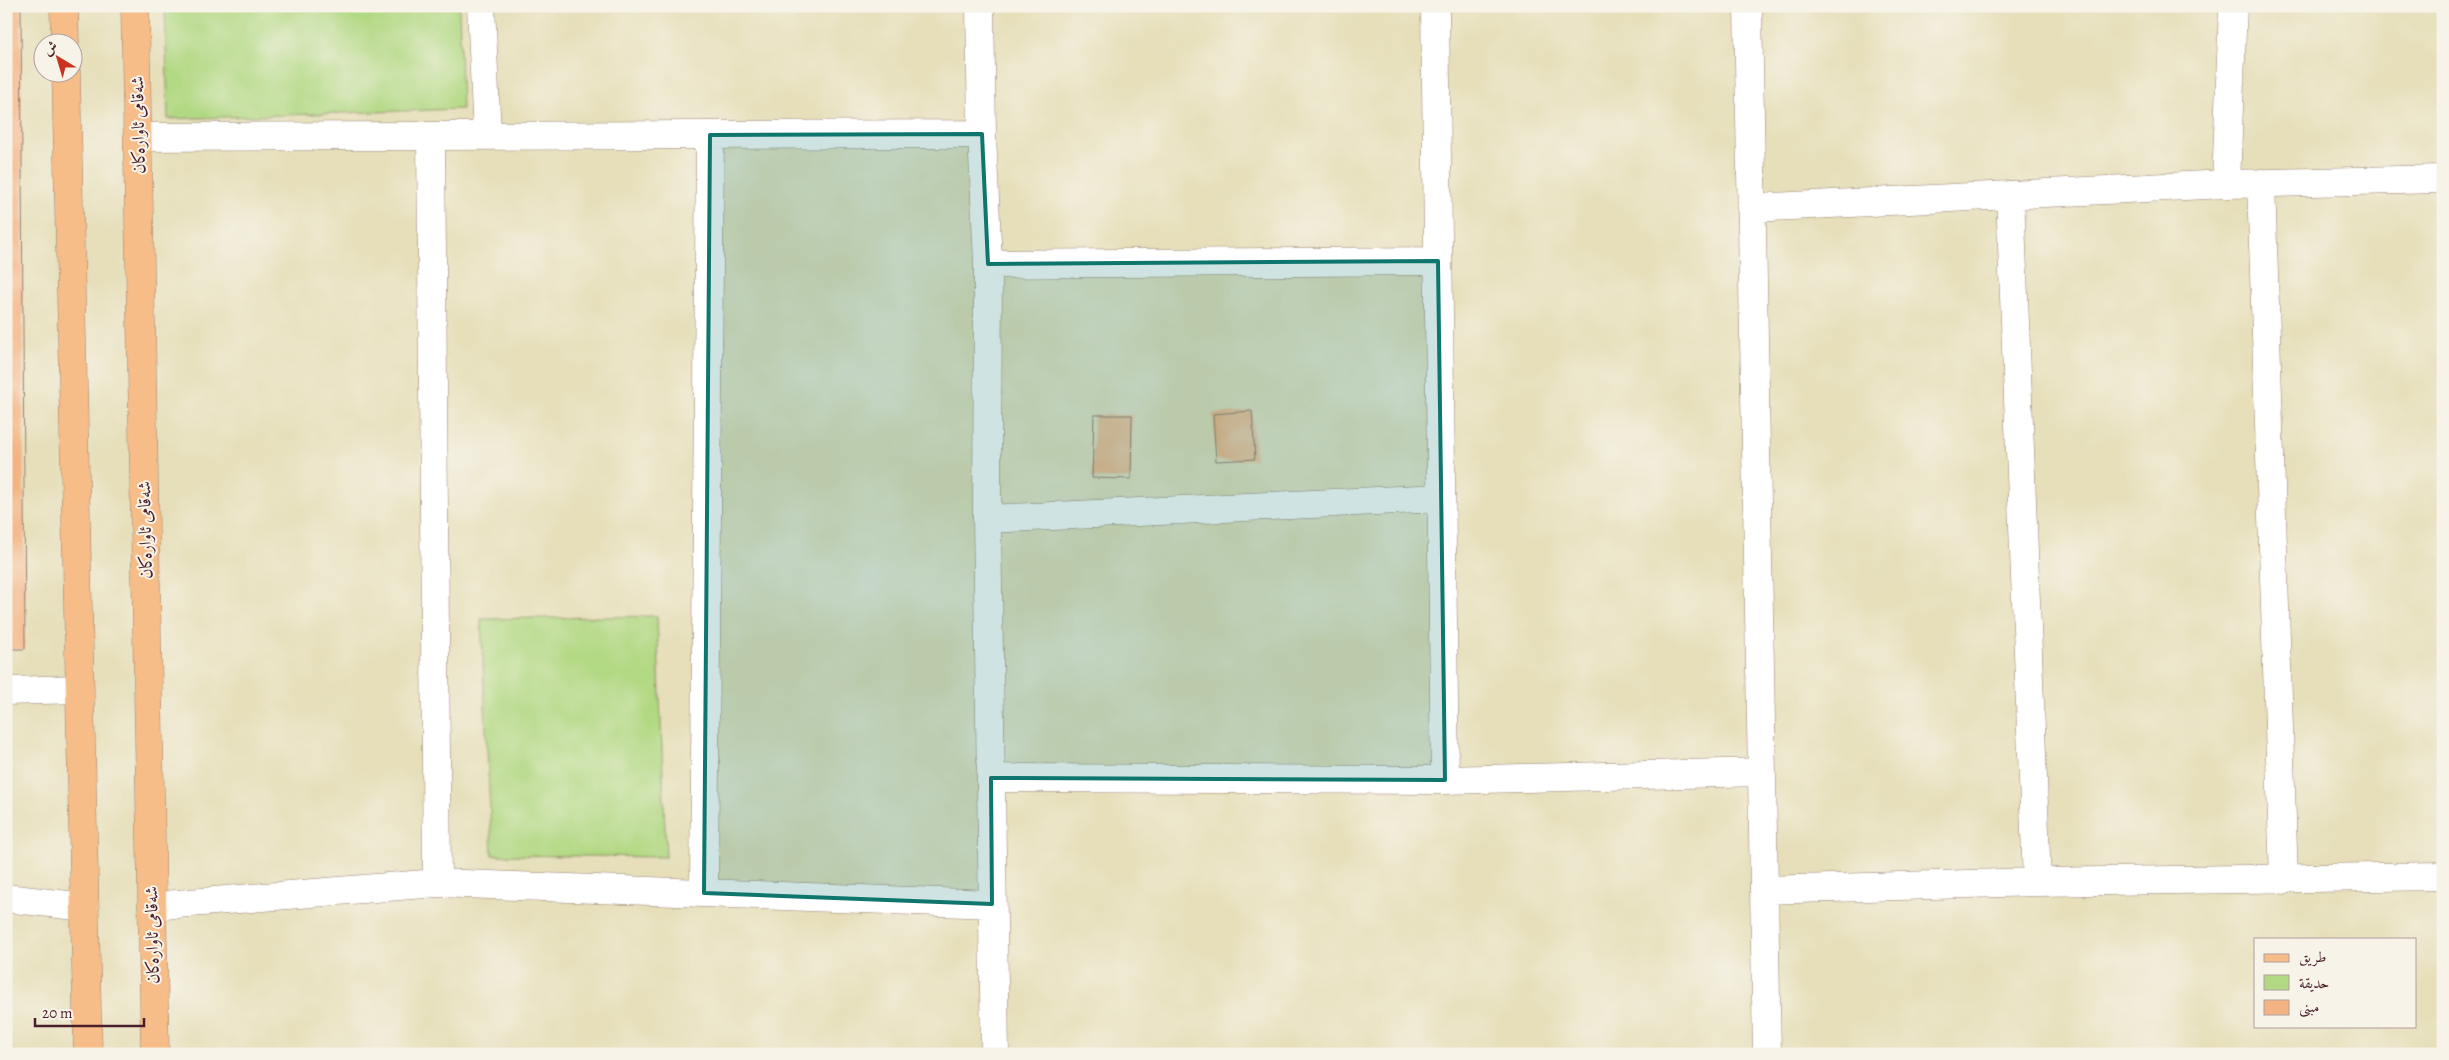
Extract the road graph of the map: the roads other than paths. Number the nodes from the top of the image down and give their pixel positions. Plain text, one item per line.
1 (64, 6) edge
2 (136, 6) edge
3 (480, 6) edge
4 (980, 6) edge
5 (1435, 6) edge
6 (1748, 6) edge
7 (2233, 6) edge
8 (65, 32) edge
9 (66, 82) edge
10 (982, 134) junction
11 (710, 135) junction
12 (431, 136) junction
13 (487, 136) junction
14 (138, 137) junction
15 (2443, 179) edge
16 (2262, 183) junction
17 (2226, 184) junction
18 (2010, 195) junction
19 (1752, 208) junction
20 (1438, 261) junction
21 (988, 264) junction
22 (1441, 498) junction
23 (987, 519) junction
24 (79, 689) junction
25 (6, 691) edge
26 (1762, 772) junction
27 (991, 778) junction
28 (1445, 780) junction
29 (2443, 876) edge
30 (2284, 880) junction
31 (2037, 882) junction
32 (437, 883) junction
33 (1764, 890) junction
34 (704, 892) junction
35 (6, 898) edge
36 (992, 904) junction
37 (152, 906) junction
38 (85, 907) junction
39 (88, 1054) edge
40 (155, 1054) edge
41 (995, 1054) edge
42 (1767, 1054) edge

1 - 8 main road
2 - 14 main road, شەقامی ئاوارەکان
3 - 13 street
4 - 10 street
5 - 20 street
6 - 19 street
7 - 17 street
9 - 24 main road
10 - 11 street
10 - 21 street
11 - 13 street
11 - 34 street
12 - 13 street
12 - 14 street
12 - 32 street
14 - 37 main road, شەقامی ئاوارەکان
15 - 16 street
16 - 17 street
16 - 30 street
17 - 18 street
18 - 19 street
18 - 31 street
19 - 26 street
20 - 21 street
20 - 22 street
21 - 23 street
22 - 23 street
22 - 28 street
23 - 27 street
24 - 25 street
24 - 38 main road
26 - 28 street
26 - 33 street
27 - 28 street
27 - 36 street
29 - 30 street
30 - 31 street
31 - 33 street
32 - 34 street
32 - 37 street
33 - 42 street
34 - 36 street
35 - 38 street
36 - 41 street
37 - 40 main road, شەقامی ئاوارەکان
38 - 39 main road

